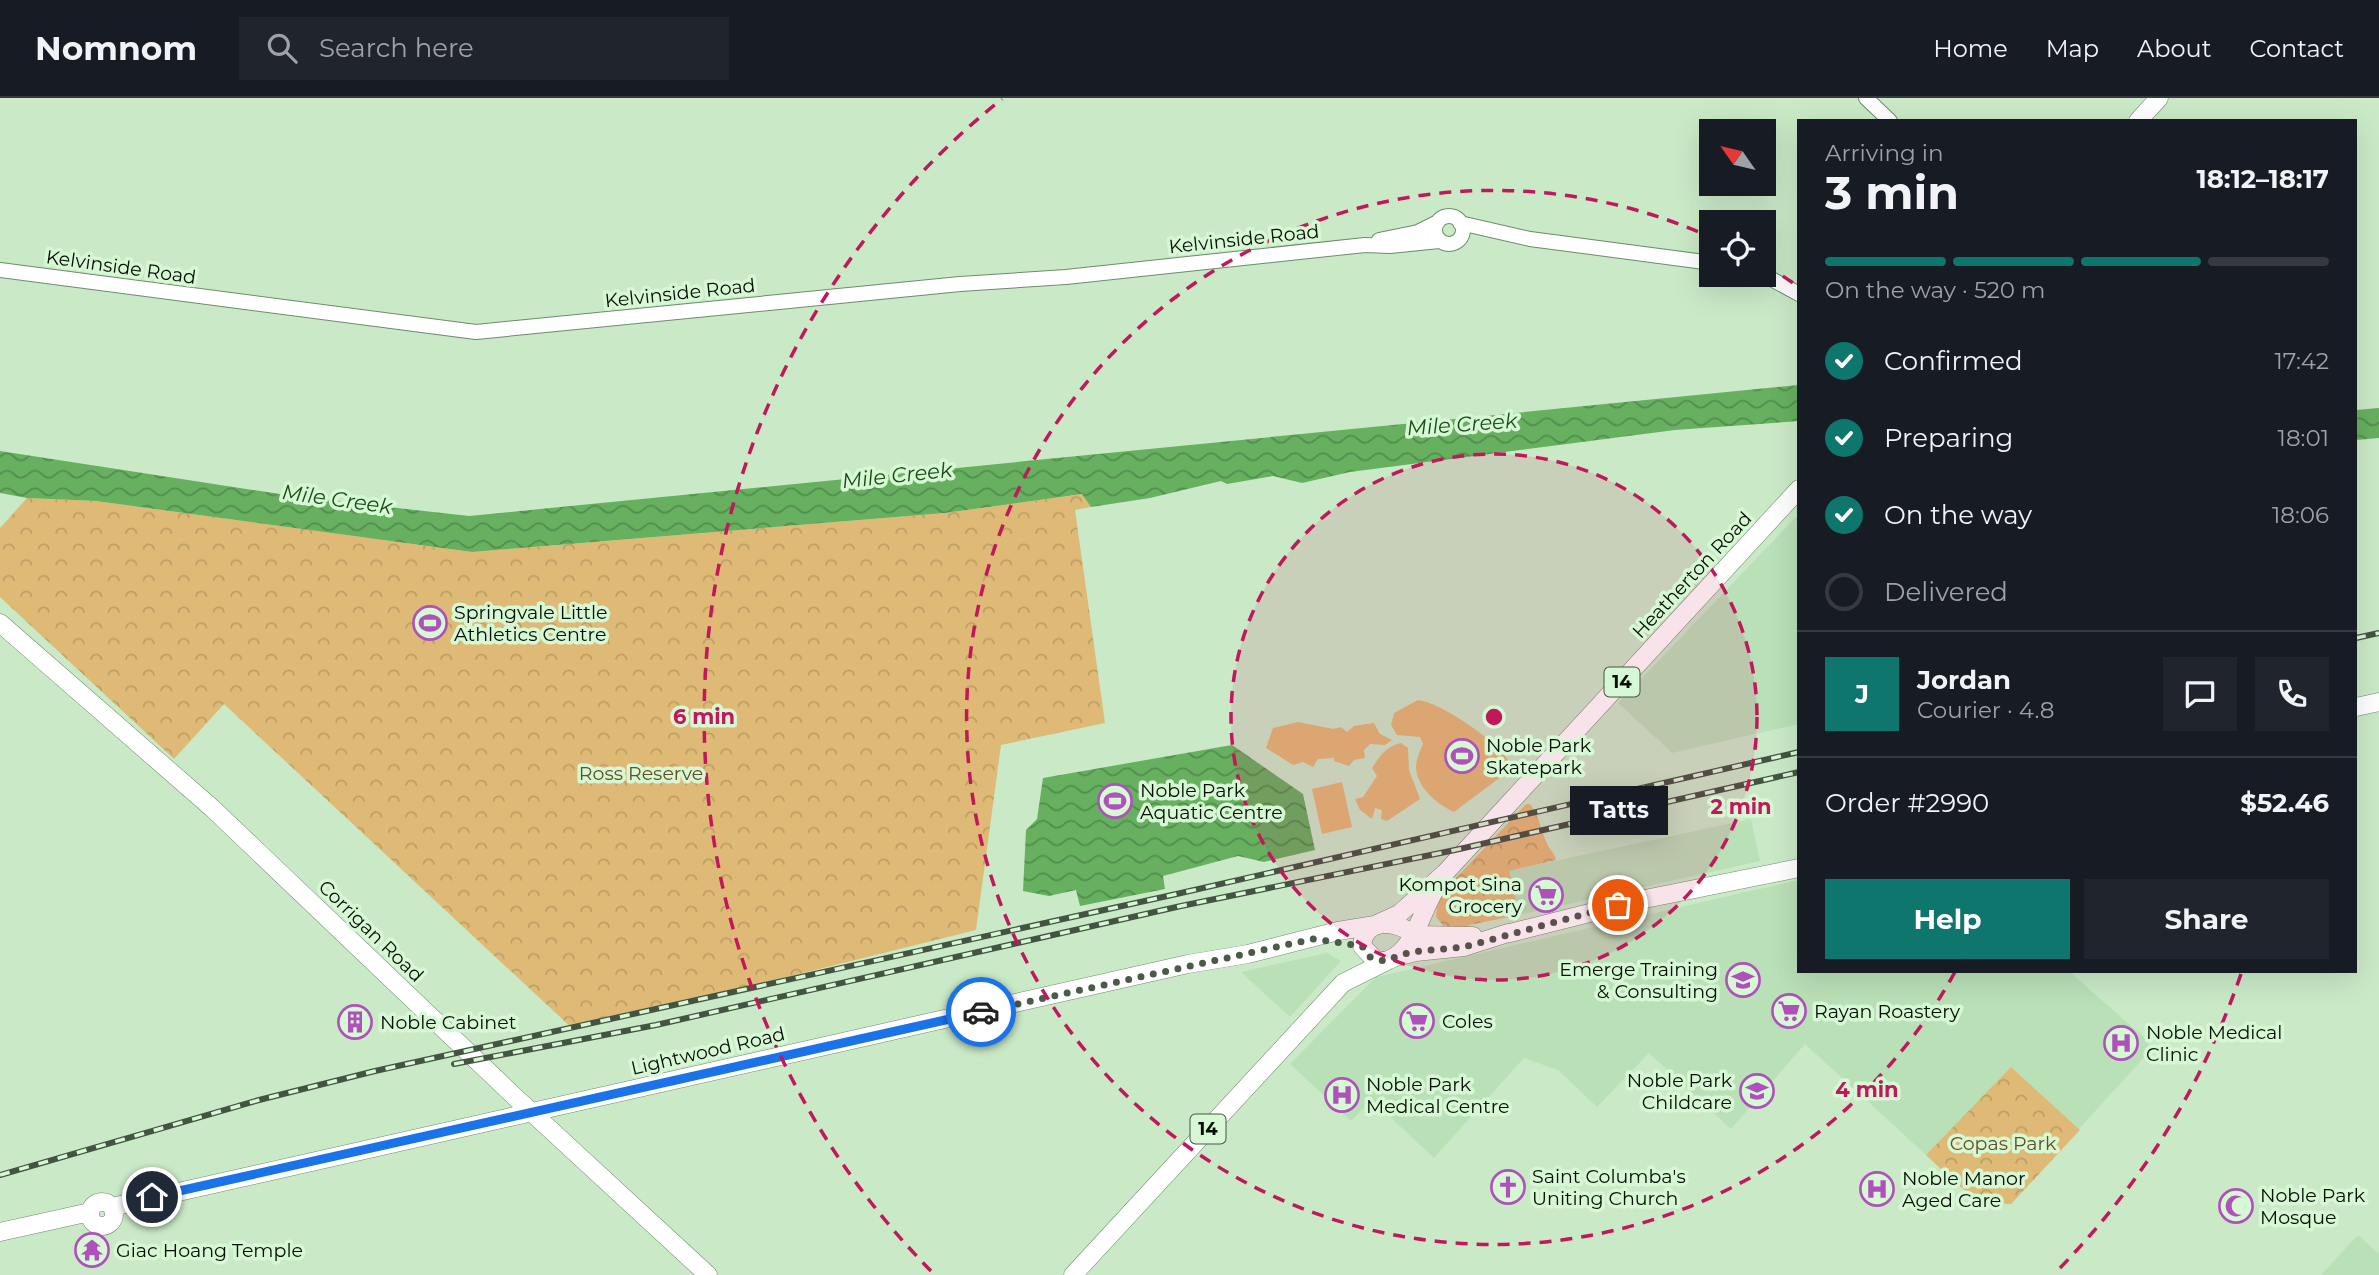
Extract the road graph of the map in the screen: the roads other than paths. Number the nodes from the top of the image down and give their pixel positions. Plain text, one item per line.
1 (1866, 98) edge
2 (2159, 98) edge
3 (1888, 119) edge
4 (2140, 119) edge
5 (1438, 222) junction
6 (1460, 223) junction
7 (1499, 233) junction
8 (1460, 239) junction
9 (1439, 241) junction
10 (1365, 245) junction
11 (1699, 261) edge
12 (0, 270) edge
13 (1776, 282) edge
14 (1797, 293) edge
15 (1797, 491) edge
16 (0, 623) edge
17 (2379, 702) edge
18 (2357, 707) edge
19 (1797, 868) edge
20 (1445, 873) junction
21 (1434, 891) junction
22 (1376, 925) junction
23 (1509, 933) junction
24 (1414, 934) junction
25 (1450, 937) junction
26 (1313, 939) junction
27 (1362, 946) junction
28 (1390, 959) junction
29 (1343, 984) junction
30 (532, 1112) junction
31 (0, 1232) edge
32 (708, 1275) edge
33 (1073, 1275) edge

1 - 3 street
2 - 4 main road
5 - 6 street
5 - 9 street
5 - 10 street, Kelvinside Road
6 - 7 street
6 - 8 street
7 - 8 street
7 - 11 street
8 - 9 street
9 - 10 street, Kelvinside Road
10 - 12 street, Kelvinside Road
13 - 14 street
15 - 20 main road, Heatherton Road / 14
16 - 30 main road, Corrigan Road
17 - 18 main road
19 - 23 main road
20 - 21 main road, Heatherton Road / 14
20 - 22 main road, Heatherton Road / 14
21 - 24 main road, Heatherton Road / 14
21 - 25 main road
22 - 24 main road
22 - 26 main road, Lightwood Road
22 - 27 main road, 14
23 - 25 main road
23 - 28 main road
24 - 25 main road
24 - 28 main road, 14
26 - 27 main road, Lightwood Road
26 - 30 main road, Lightwood Road
27 - 28 main road
27 - 29 main road, 14
28 - 29 main road, 14
29 - 33 main road, 14
30 - 31 main road, Lightwood Road
30 - 32 main road, Corrigan Road

